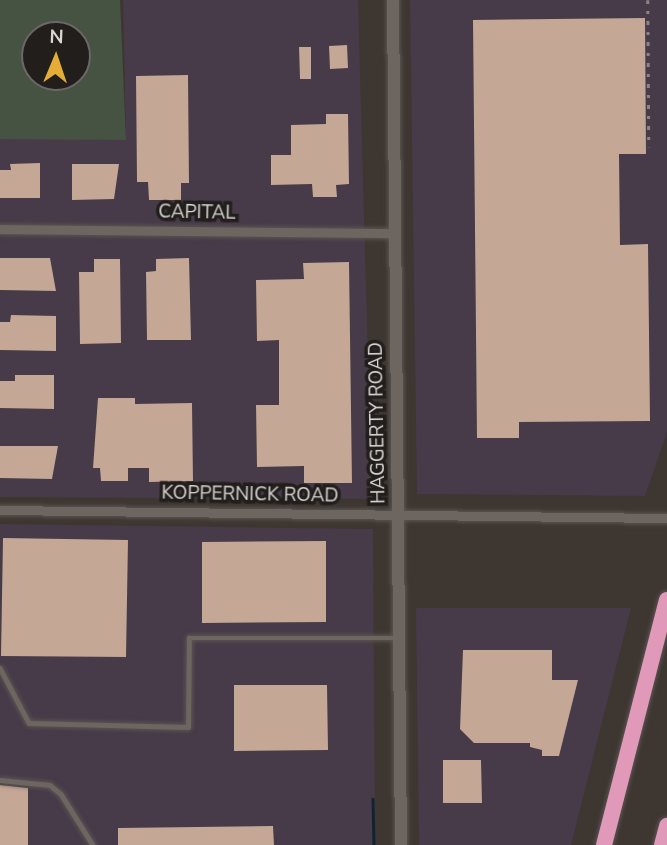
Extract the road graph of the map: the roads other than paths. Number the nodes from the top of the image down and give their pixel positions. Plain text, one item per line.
1 (393, 0) edge
2 (0, 229) edge
3 (394, 233) junction
4 (0, 509) edge
5 (400, 514) junction
6 (667, 518) edge
7 (667, 600) edge
8 (400, 638) junction
9 (0, 668) edge
10 (0, 780) edge
11 (667, 826) edge
12 (93, 845) edge
13 (401, 845) edge
14 (604, 845) edge
15 (662, 845) edge

1 - 3 main road, HAGGERTY ROAD
2 - 3 street, CAPITAL
3 - 5 main road, HAGGERTY ROAD
4 - 5 street, KOPPERNICK ROAD
5 - 6 street, KOPPERNICK ROAD
5 - 8 main road, HAGGERTY ROAD
7 - 14 highway
8 - 9 lane
8 - 13 main road, HAGGERTY ROAD
10 - 12 lane
11 - 15 highway

